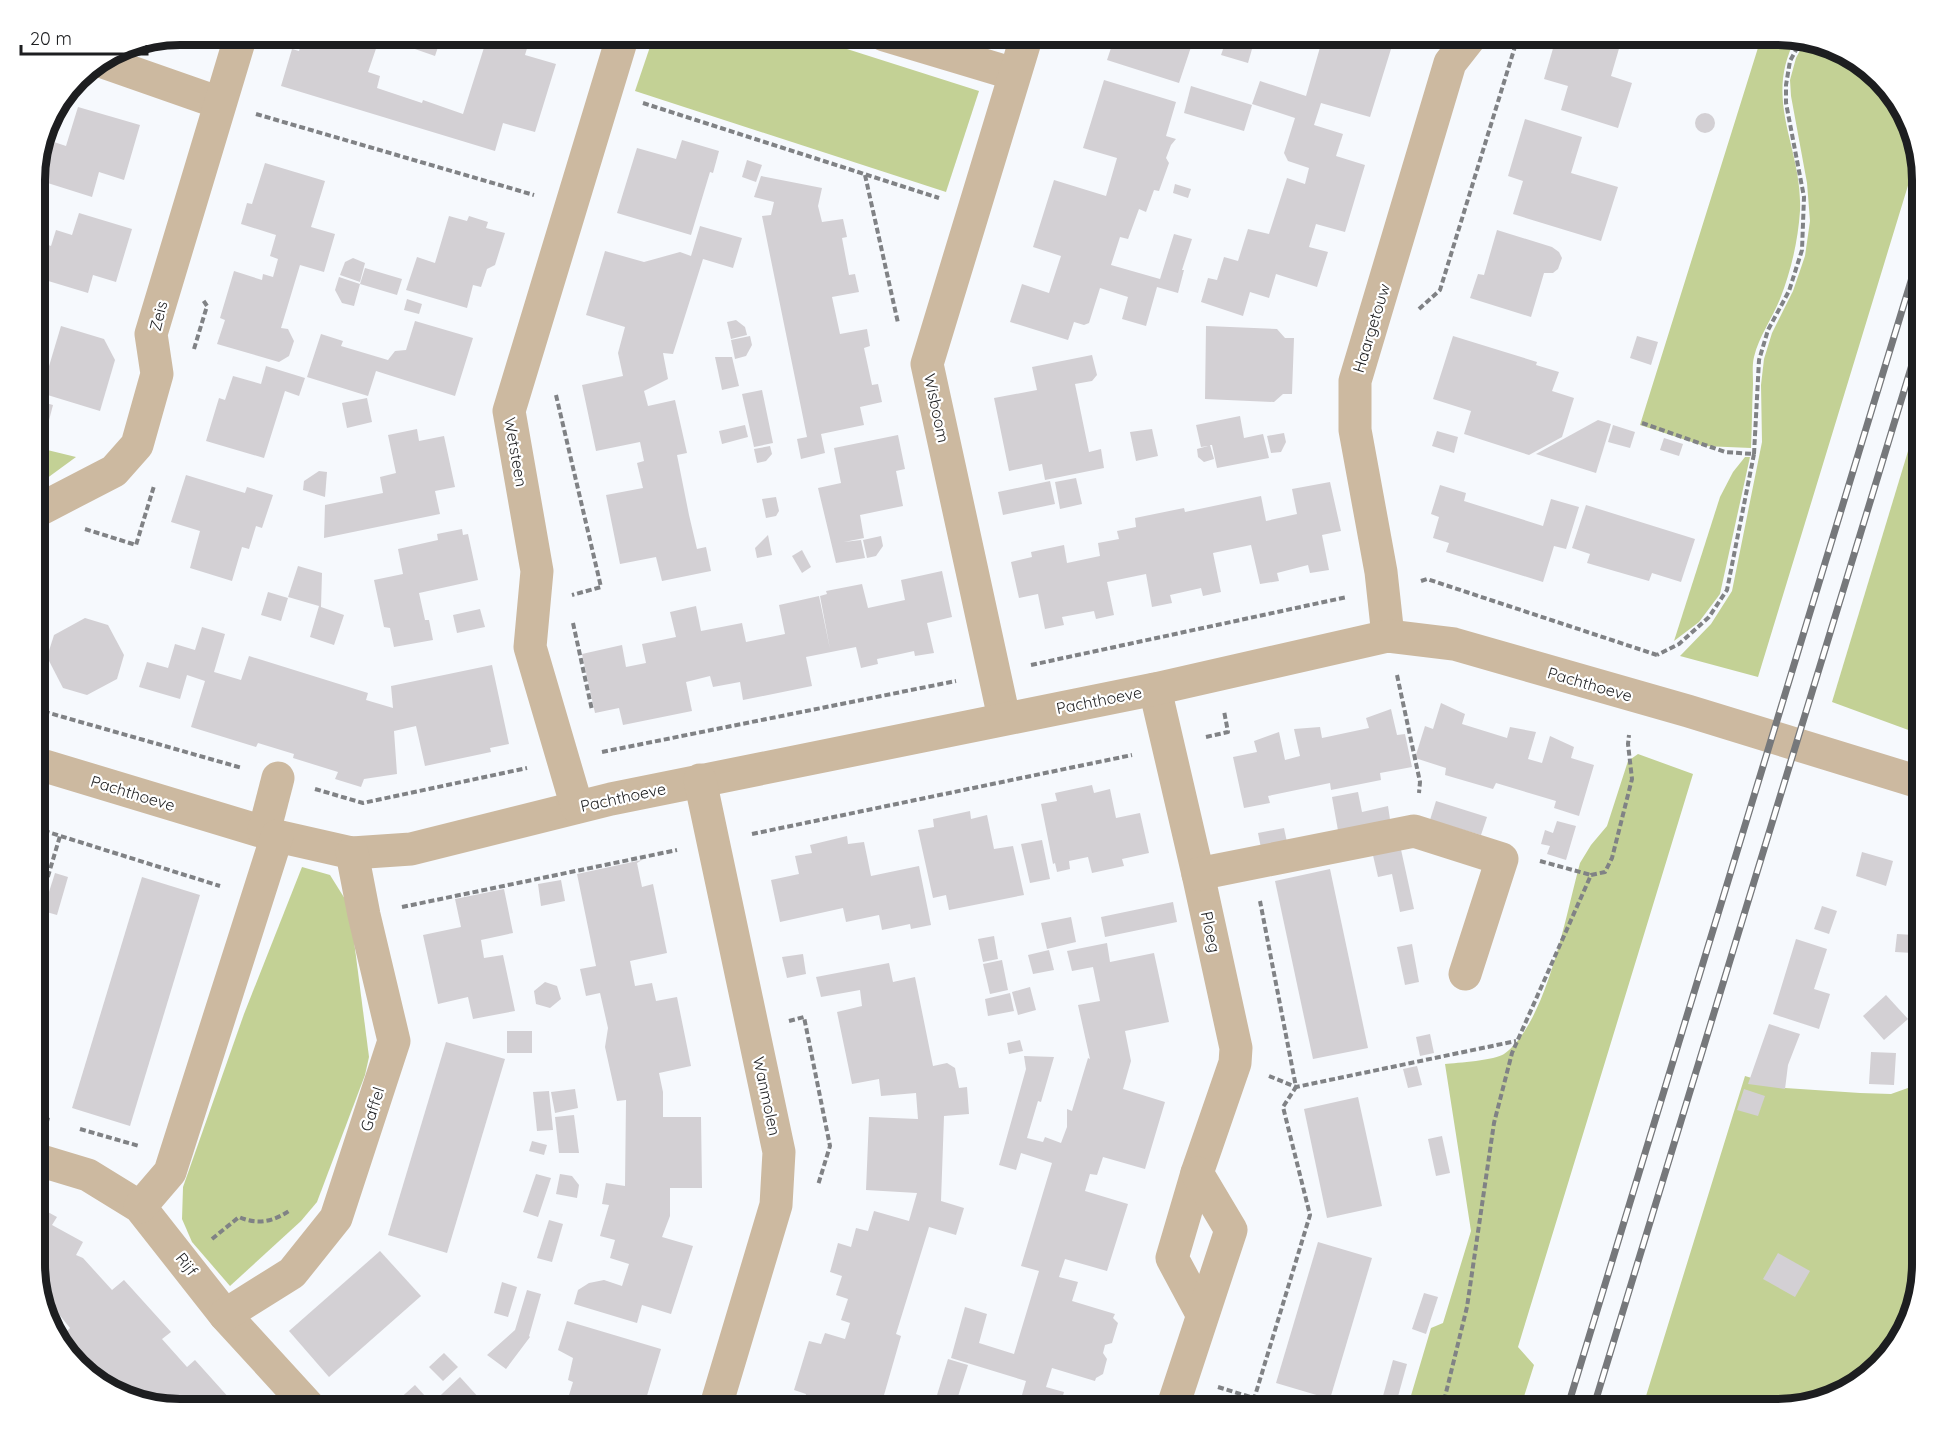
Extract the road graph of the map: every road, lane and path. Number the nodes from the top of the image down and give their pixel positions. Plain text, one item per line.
1 (238, 45) edge
2 (619, 45) edge
3 (920, 45) edge
4 (1023, 45) edge
5 (1464, 45) edge
6 (1515, 45) edge
7 (1798, 47) edge
8 (110, 65) edge
9 (1014, 74) junction
10 (605, 91) junction
11 (220, 104) junction
12 (865, 174) junction
13 (571, 206) junction
14 (974, 209) junction
15 (1416, 317) dead end
16 (927, 364) junction
17 (556, 394) dead end
18 (1642, 423) dead end
19 (1754, 454) junction
20 (45, 507) edge
21 (1383, 590) junction
22 (534, 606) junction
23 (572, 619) dead end
24 (1388, 636) junction
25 (994, 673) junction
26 (1217, 675) junction
27 (1155, 689) junction
28 (1636, 697) junction
29 (45, 712) edge
30 (1004, 718) junction
31 (594, 719) dead end
32 (598, 741) dead end
33 (1168, 747) junction
34 (601, 753) junction
35 (563, 760) junction
36 (45, 767) edge
37 (278, 778) junction
38 (700, 780) junction
39 (1912, 780) edge
40 (611, 800) junction
41 (577, 807) junction
42 (45, 831) edge
43 (1414, 831) junction
44 (270, 834) junction
45 (60, 836) junction
46 (714, 842) junction
47 (352, 853) junction
48 (1502, 859) junction
49 (1252, 862) junction
50 (1198, 874) junction
51 (1591, 876) junction
52 (45, 886) edge
53 (257, 898) junction
54 (364, 915) junction
55 (1466, 974) dead end
56 (1517, 1041) junction
57 (1235, 1063) junction
58 (1296, 1087) junction
59 (45, 1119) edge
60 (56, 1122) dead end
61 (78, 1128) dead end
62 (175, 1157) junction
63 (45, 1162) edge
64 (1197, 1173) junction
65 (140, 1207) junction
66 (291, 1210) dead end
67 (185, 1262) junction
68 (1202, 1314) junction
69 (225, 1315) junction
70 (1182, 1376) junction
71 (1254, 1398) junction
72 (301, 1399) edge
73 (718, 1399) edge
74 (1175, 1399) edge
75 (1257, 1399) edge
76 (1445, 1399) edge

1 - 11 street, Zeis
2 - 10 street, Wetsteen
3 - 9 street
4 - 9 street, Wisboom
5 - 21 street, Haargetouw
6 - 15 path
7 - 19 path
8 - 11 street
9 - 14 street, Wisboom
10 - 12 path
10 - 13 street, Wetsteen
11 - 13 path
11 - 20 street, Zeis
12 - 14 path
12 - 16 path
13 - 22 street, Wetsteen
14 - 16 street, Wisboom
16 - 25 street, Wisboom
17 - 22 path
18 - 19 path
19 - 21 path
21 - 24 street, Haargetouw
21 - 25 path
22 - 35 street, Wetsteen
23 - 31 path
24 - 26 street, Pachthoeve
24 - 28 street, Pachthoeve
24 - 43 path
25 - 30 street, Wisboom
25 - 34 path
26 - 27 street, Pachthoeve
26 - 33 path
27 - 30 street, Pachthoeve
27 - 33 street, Ploeg
28 - 39 street, Pachthoeve
28 - 51 path
29 - 37 path
30 - 38 street, Pachthoeve
32 - 34 path
33 - 46 path
33 - 50 street, Ploeg
34 - 40 path
35 - 37 path
35 - 41 street, Wetsteen
36 - 44 street, Pachthoeve
37 - 44 street
38 - 40 street, Pachthoeve
38 - 46 street, Wanmolen
40 - 41 street, Pachthoeve
41 - 47 street, Pachthoeve
42 - 45 path
43 - 48 street
43 - 49 street
44 - 47 street, Pachthoeve
44 - 53 street
45 - 52 path
45 - 53 path
46 - 54 path
46 - 73 street, Wanmolen
47 - 54 street, Gaffel
48 - 51 path
48 - 55 street
49 - 50 street
49 - 58 path
50 - 57 street, Ploeg
51 - 56 path
53 - 62 street
54 - 69 street, Gaffel
56 - 58 path
56 - 76 path
57 - 58 path
57 - 64 street, Ploeg
58 - 71 path
59 - 60 path
61 - 62 path
62 - 65 street
63 - 65 street, Rijf
64 - 68 street, Ploeg
64 - 68 street
65 - 67 street, Rijf
66 - 67 path
67 - 69 street, Rijf
68 - 70 street
69 - 72 street, Rijf
70 - 71 path
70 - 74 street
71 - 75 path

